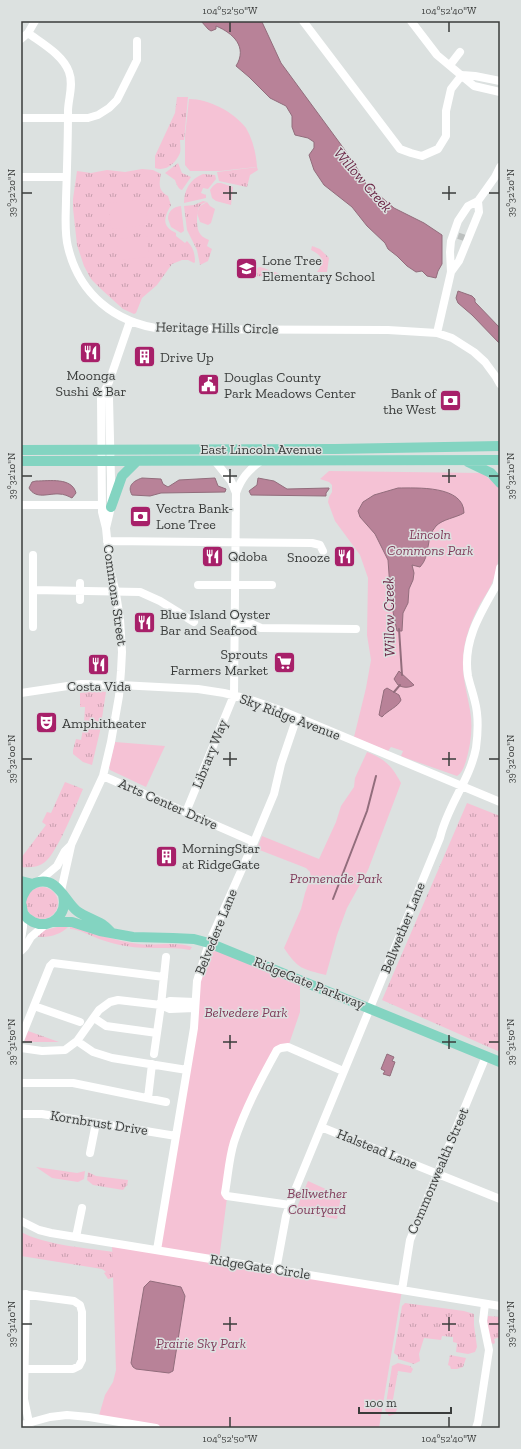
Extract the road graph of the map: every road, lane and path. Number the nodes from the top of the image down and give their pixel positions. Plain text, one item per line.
1 (35, 21) edge
2 (302, 21) edge
3 (411, 21) edge
4 (28, 33) junction
5 (21, 39) edge
6 (137, 41) dead end
7 (460, 52) dead end
8 (450, 65) junction
9 (462, 75) junction
10 (500, 81) edge
11 (500, 92) edge
12 (21, 118) edge
13 (68, 118) junction
14 (500, 167) edge
15 (21, 177) edge
16 (66, 177) junction
17 (498, 178) edge
18 (479, 204) junction
19 (456, 226) junction
20 (463, 239) junction
21 (451, 241) junction
22 (451, 272) junction
23 (130, 321) junction
24 (437, 333) junction
25 (500, 384) edge
26 (500, 446) edge
27 (21, 450) edge
28 (105, 450) junction
29 (464, 460) junction
30 (500, 460) edge
31 (21, 461) edge
32 (106, 461) junction
33 (137, 461) junction
34 (216, 461) junction
35 (261, 461) junction
36 (500, 483) edge
37 (236, 494) junction
38 (21, 505) edge
39 (107, 506) junction
40 (107, 541) junction
41 (235, 543) junction
42 (323, 551) dead end
43 (33, 555) dead end
44 (500, 568) edge
45 (498, 582) edge
46 (198, 585) dead end
47 (235, 585) junction
48 (272, 585) dead end
49 (80, 586) junction
50 (33, 590) junction
51 (116, 591) junction
52 (80, 600) dead end
53 (194, 622) dead end
54 (235, 623) junction
55 (33, 627) dead end
56 (356, 629) dead end
57 (120, 685) junction
58 (21, 693) edge
59 (234, 695) junction
60 (297, 717) junction
61 (103, 776) junction
62 (461, 786) junction
63 (500, 802) edge
64 (186, 812) junction
65 (254, 842) junction
66 (71, 845) junction
67 (21, 881) edge
68 (35, 883) junction
69 (62, 893) junction
70 (21, 902) edge
71 (22, 909) edge
72 (49, 923) junction
73 (111, 932) junction
74 (21, 940) edge
75 (209, 943) junction
76 (21, 951) edge
77 (166, 957) dead end
78 (164, 977) junction
79 (161, 1005) junction
80 (194, 1005) junction
81 (34, 1006) junction
82 (369, 1008) junction
83 (94, 1018) junction
84 (80, 1022) dead end
85 (157, 1033) junction
86 (21, 1038) edge
87 (76, 1042) junction
88 (21, 1048) edge
89 (154, 1054) dead end
90 (486, 1056) junction
91 (500, 1062) edge
92 (152, 1064) junction
93 (187, 1070) junction
94 (343, 1071) junction
95 (21, 1083) edge
96 (148, 1098) junction
97 (166, 1102) dead end
98 (21, 1114) edge
99 (96, 1123) junction
100 (321, 1127) junction
101 (176, 1136) junction
102 (90, 1153) dead end
103 (438, 1173) junction
104 (500, 1199) edge
105 (290, 1206) junction
106 (82, 1208) dead end
107 (21, 1221) edge
108 (76, 1237) junction
109 (157, 1250) junction
110 (276, 1270) junction
111 (402, 1290) junction
112 (23, 1294) edge
113 (485, 1304) junction
114 (500, 1306) edge
115 (24, 1369) junction
116 (27, 1425) edge
117 (156, 1428) edge
118 (476, 1428) edge

1 - 4 street
2 - 9 street
3 - 8 street
4 - 5 street
4 - 13 street, Heritage Hills Circle
6 - 13 street
7 - 8 street
8 - 9 street
9 - 10 street
9 - 11 street
12 - 13 street
13 - 16 street, Heritage Hills Circle
14 - 17 street
15 - 16 street
16 - 23 street, Heritage Hills Circle
17 - 18 street
18 - 19 street
18 - 20 street
18 - 20 street
19 - 20 street
19 - 21 street
20 - 21 street
20 - 22 street
21 - 22 street
22 - 24 street
23 - 24 street, Heritage Hills Circle
23 - 28 street, Commons Street
24 - 25 street, Heritage Hills Circle
26 - 28 main road, East Lincoln Avenue
27 - 28 main road, East Lincoln Avenue
28 - 32 street, Commons Street
29 - 30 main road, East Lincoln Avenue
29 - 35 main road, East Lincoln Avenue
29 - 36 main road
31 - 32 main road, East Lincoln Avenue
32 - 33 main road, East Lincoln Avenue
32 - 39 street, Commons Street
33 - 34 main road, East Lincoln Avenue
33 - 39 main road
34 - 35 main road, East Lincoln Avenue
34 - 37 street
35 - 37 street
37 - 41 street
38 - 39 street
39 - 40 street, Commons Street
40 - 41 street
40 - 51 street, Commons Street
41 - 42 street
41 - 47 street
43 - 50 street
44 - 45 street, Bellwether Lane
45 - 62 street, Bellwether Lane
46 - 47 street
47 - 48 street
47 - 54 street
49 - 50 street
49 - 51 street
49 - 52 street
50 - 55 street
51 - 53 street
51 - 57 street, Commons Street
54 - 56 street
54 - 59 street
57 - 58 street, Sky Ridge Avenue
57 - 59 street, Sky Ridge Avenue
57 - 61 street, Commons Street
59 - 60 street, Sky Ridge Avenue
59 - 64 street, Library Way
60 - 62 street, Sky Ridge Avenue
60 - 65 street, Belvedere Lane
61 - 64 street, Arts Center Drive
61 - 66 street, Commons Street
62 - 63 street, Sky Ridge Avenue
62 - 82 street, Bellwether Lane
64 - 65 street, Arts Center Drive
65 - 75 street, Belvedere Lane
66 - 68 street, Commons Street
66 - 69 street, Commons Street
67 - 68 main road, RidgeGate Parkway
68 - 69 main road, RidgeGate Parkway
68 - 70 main road
69 - 72 main road
69 - 73 main road, RidgeGate Parkway
70 - 71 main road
71 - 72 main road, RidgeGate Parkway
71 - 74 street
72 - 73 main road, RidgeGate Parkway
72 - 76 street
73 - 75 main road, RidgeGate Parkway
75 - 80 street, Belvedere Lane
75 - 82 main road, RidgeGate Parkway
77 - 78 street
78 - 79 street
78 - 81 street
79 - 80 street
79 - 83 street
79 - 85 street
80 - 93 street, Belvedere Lane
81 - 84 street
81 - 86 street
82 - 90 main road, RidgeGate Parkway
82 - 94 street, Bellwether Lane
83 - 85 street
83 - 87 street
85 - 89 street
87 - 88 street
87 - 92 street
90 - 91 main road, RidgeGate Parkway
90 - 103 street, Commonwealth Street
92 - 93 street
92 - 96 street
93 - 101 street, Belvedere Lane
94 - 100 street, Bellwether Lane
94 - 105 street
95 - 96 street
96 - 97 street
98 - 99 street, Kornbrust Drive
99 - 101 street, Kornbrust Drive
99 - 102 street
100 - 103 street, Halstead Lane
100 - 105 street, Bellwether Lane
101 - 109 street, Belvedere Lane
103 - 104 street, Halstead Lane
103 - 111 street, Commonwealth Street
105 - 110 street, Bellwether Lane
106 - 108 street
107 - 108 street, RidgeGate Circle
108 - 109 street, RidgeGate Circle
109 - 110 street, RidgeGate Circle
110 - 111 street, RidgeGate Circle
111 - 113 street, RidgeGate Circle
112 - 115 street
112 - 115 street
113 - 114 street, RidgeGate Circle
113 - 118 street
115 - 116 street
116 - 117 street

